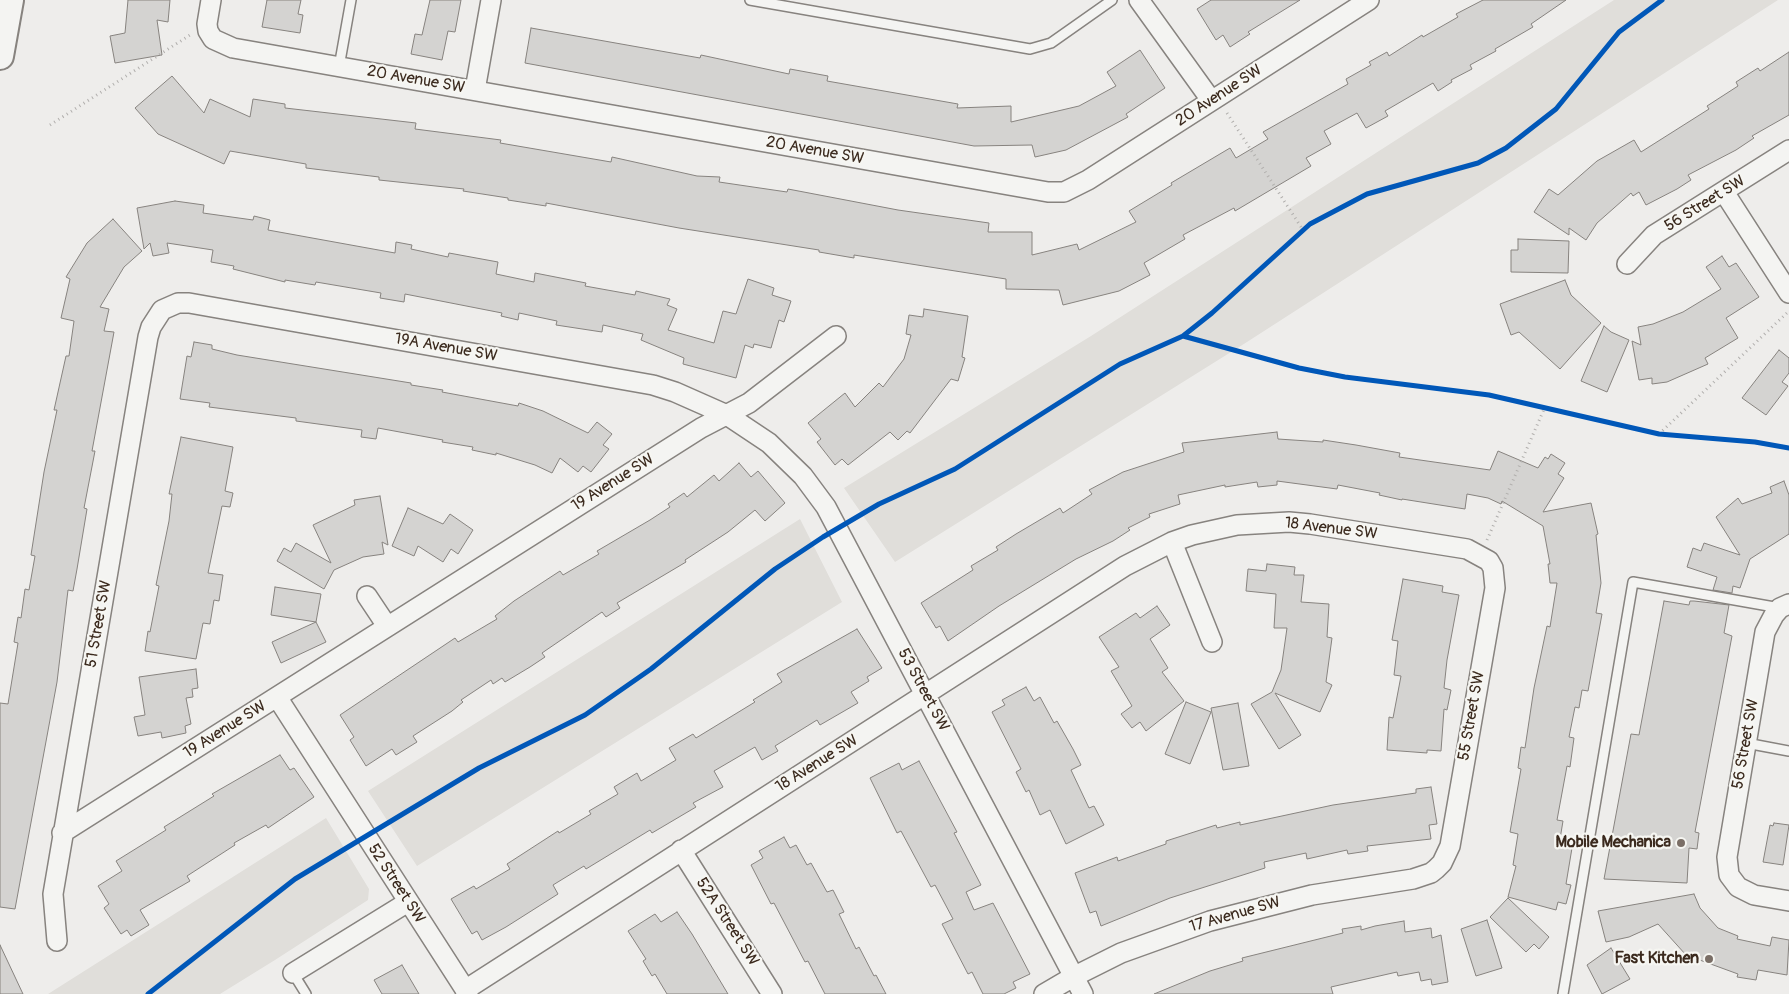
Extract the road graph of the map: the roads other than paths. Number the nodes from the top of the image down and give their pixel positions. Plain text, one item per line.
1 (10, 0) edge
2 (211, 0) edge
3 (351, 0) edge
4 (491, 0) edge
5 (750, 0) edge
6 (1112, 0) edge
7 (1139, 0) edge
8 (1369, 0) edge
9 (0, 56) edge
10 (339, 66) junction
11 (475, 90) junction
12 (1218, 105) junction
13 (1789, 150) edge
14 (1724, 192) junction
15 (1627, 264) dead end
16 (1789, 293) edge
17 (162, 310) joint
18 (836, 336) dead end
19 (726, 415) junction
20 (1172, 542) junction
21 (1484, 558) joint
22 (367, 596) dead end
23 (1785, 606) edge
24 (386, 626) junction
25 (1212, 642) dead end
26 (926, 696) junction
27 (277, 697) junction
28 (1746, 743) junction
29 (1789, 750) edge
30 (62, 833) junction
31 (681, 850) junction
32 (1436, 869) joint
33 (1789, 901) edge
34 (408, 902) junction
35 (57, 942) dead end
36 (293, 973) joint
37 (1073, 976) junction
38 (467, 992) edge
39 (306, 994) edge
40 (772, 994) edge
41 (1044, 994) edge
42 (1083, 994) edge
43 (1563, 994) edge

1 - 9 main road
2 - 10 street, 20 Avenue SW
3 - 10 lane
4 - 11 street
5 - 6 lane
7 - 12 street
8 - 12 street, 20 Avenue SW
10 - 11 street, 20 Avenue SW
11 - 12 street, 20 Avenue SW
13 - 14 street, 56 Street SW
14 - 15 street, 56 Street SW
14 - 16 street
17 - 19 street, 19A Avenue SW
17 - 30 street, 51 Street SW
18 - 19 street, 19 Avenue SW
19 - 24 street, 19 Avenue SW
19 - 26 street, 53 Street SW
20 - 21 street, 18 Avenue SW
20 - 25 street
20 - 26 street, 18 Avenue SW
21 - 32 street, 55 Street SW
22 - 24 street
23 - 28 street, 56 Street SW
23 - 43 lane
24 - 27 street, 19 Avenue SW
26 - 31 street, 18 Avenue SW
26 - 37 street, 53 Street SW
27 - 30 street, 19 Avenue SW
27 - 34 street, 52 Street SW
28 - 29 lane
28 - 33 street, 56 Street SW
30 - 35 street, 51 Street SW
31 - 38 street, 18 Avenue SW
31 - 40 street, 52A Street SW
32 - 37 street, 17 Avenue SW
34 - 36 street
34 - 38 street, 52 Street SW
36 - 39 lane
37 - 41 street, 17 Avenue SW
37 - 42 street, 53 Street SW

